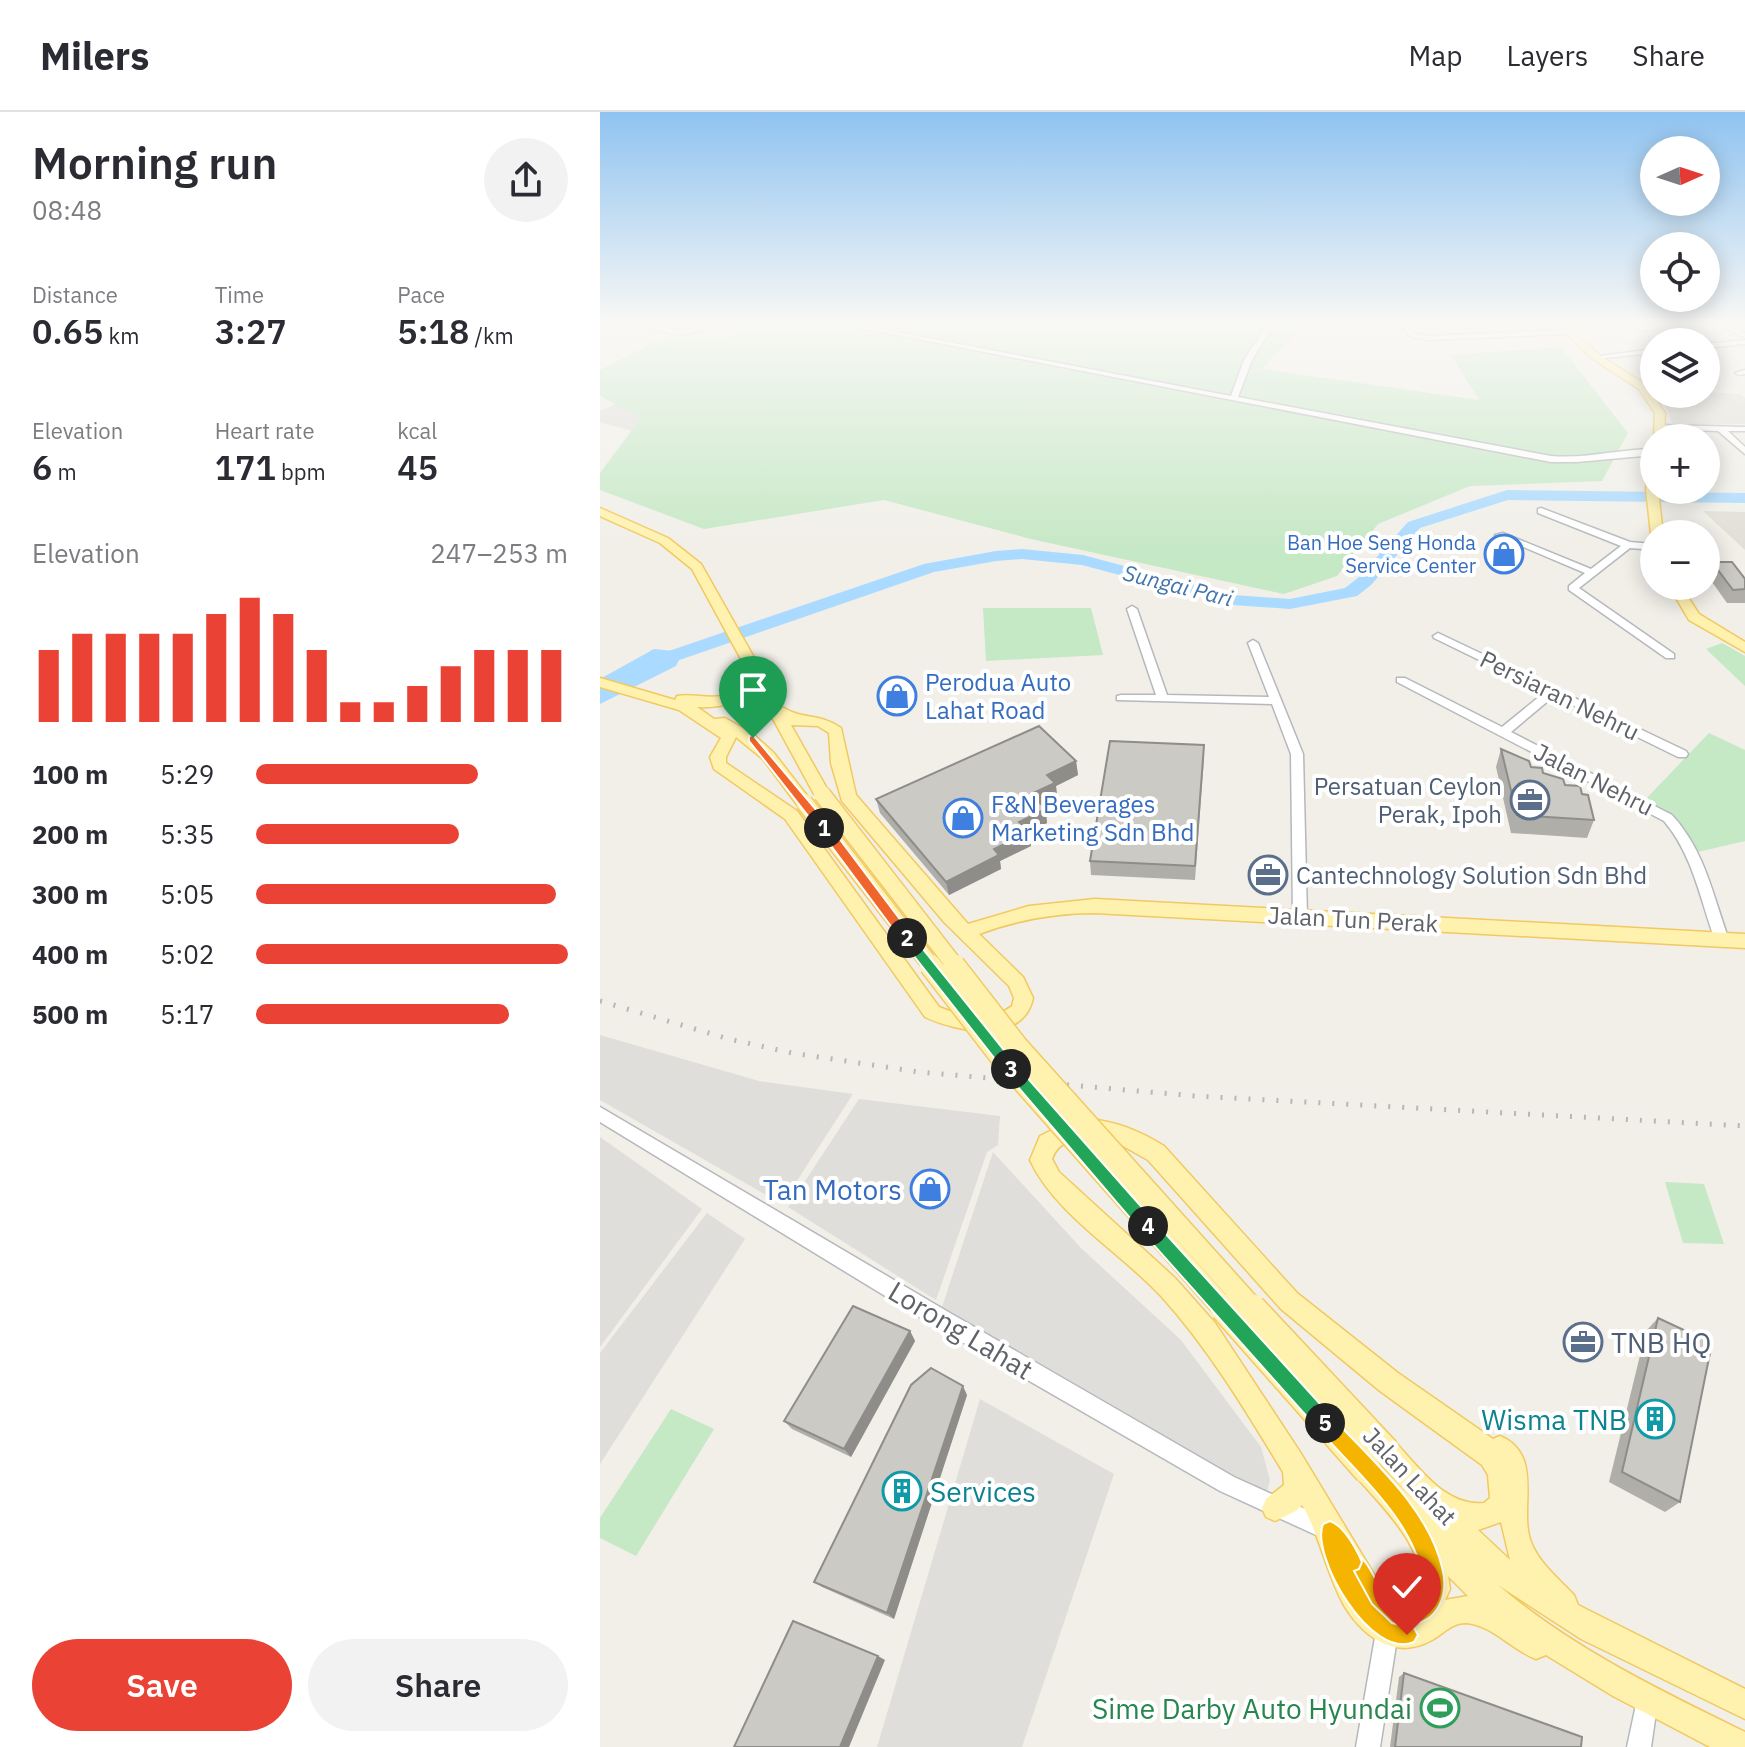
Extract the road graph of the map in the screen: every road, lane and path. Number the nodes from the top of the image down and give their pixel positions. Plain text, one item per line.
1 (1241, 399) edge
2 (1651, 399) edge
3 (1662, 424) edge
4 (1745, 429) edge
5 (1722, 430) joint
6 (1745, 451) edge
7 (1640, 452) edge
8 (1656, 504) edge
9 (1657, 504) edge
10 (1541, 511) dead end
11 (600, 512) edge
12 (1657, 514) junction
13 (1657, 520) edge
14 (1660, 520) edge
15 (1500, 535) dead end
16 (1628, 545) junction
17 (1640, 546) edge
18 (1593, 573) junction
19 (1684, 600) edge
20 (1695, 600) edge
21 (1132, 609) dead end
22 (733, 634) junction
23 (1438, 636) dead end
24 (1745, 640) edge
25 (1253, 643) dead end
26 (1745, 648) edge
27 (1670, 656) dead end
28 (1401, 680) dead end
29 (600, 682) edge
30 (632, 692) junction
31 (1552, 692) junction
32 (1162, 697) junction
33 (1121, 698) dead end
34 (1277, 701) junction
35 (682, 706) junction
36 (774, 709) junction
37 (831, 725) junction
38 (1503, 732) junction
39 (791, 740) junction
40 (767, 753) junction
41 (1682, 754) dead end
42 (738, 777) junction
43 (813, 798) junction
44 (1300, 916) junction
45 (965, 932) junction
46 (1722, 940) junction
47 (1745, 941) edge
48 (600, 1114) edge
49 (1377, 1370) junction
50 (1295, 1468) junction
51 (1420, 1506) junction
52 (1275, 1508) junction
53 (1330, 1530) junction
54 (1575, 1619) junction
55 (1387, 1632) junction
56 (1594, 1668) junction
57 (1647, 1699) junction
58 (1745, 1704) edge
59 (1368, 1747) edge
60 (1639, 1747) edge
61 (1742, 1747) edge

1 - 7 street
2 - 3 main road
4 - 5 street
5 - 6 street
8 - 12 main road
9 - 12 main road
10 - 16 street
11 - 22 main road, Jalan Lahat
12 - 13 main road
12 - 14 main road
15 - 18 street
16 - 17 street
16 - 18 street
18 - 27 street
19 - 26 main road
20 - 24 main road
21 - 32 street
22 - 30 main road
22 - 36 main road, Jalan Lahat
23 - 31 street, Persiaran Nehru
25 - 34 street
28 - 38 street, Jalan Nehru
29 - 30 main road
30 - 35 main road
31 - 38 street
31 - 41 street, Persiaran Nehru
32 - 33 street
32 - 34 street
34 - 44 street
35 - 40 main road
35 - 42 main road
36 - 37 main road
36 - 39 main road, Jalan Lahat
37 - 39 main road
37 - 45 main road
38 - 46 street, Jalan Nehru
39 - 43 main road, Jalan Lahat
40 - 42 main road
40 - 43 main road
42 - 45 main road
43 - 51 main road, Jalan Lahat, bridge
44 - 45 main road, Jalan Tun Perak
44 - 46 main road, Jalan Tun Perak
46 - 47 main road, Jalan Tun Perak
48 - 52 street, Lorong Lahat
49 - 50 main road
49 - 51 main road
49 - 54 main road
50 - 52 main road
50 - 53 main road
51 - 53 main road
51 - 54 main road, Jalan Lahat
51 - 56 main road, Jalan Lahat
52 - 53 street, Lorong Lahat
53 - 55 main road
54 - 58 main road, Jalan Lahat
55 - 56 main road
55 - 59 street
56 - 57 main road, Jalan Lahat
57 - 60 street
57 - 61 main road, Jalan Lahat

